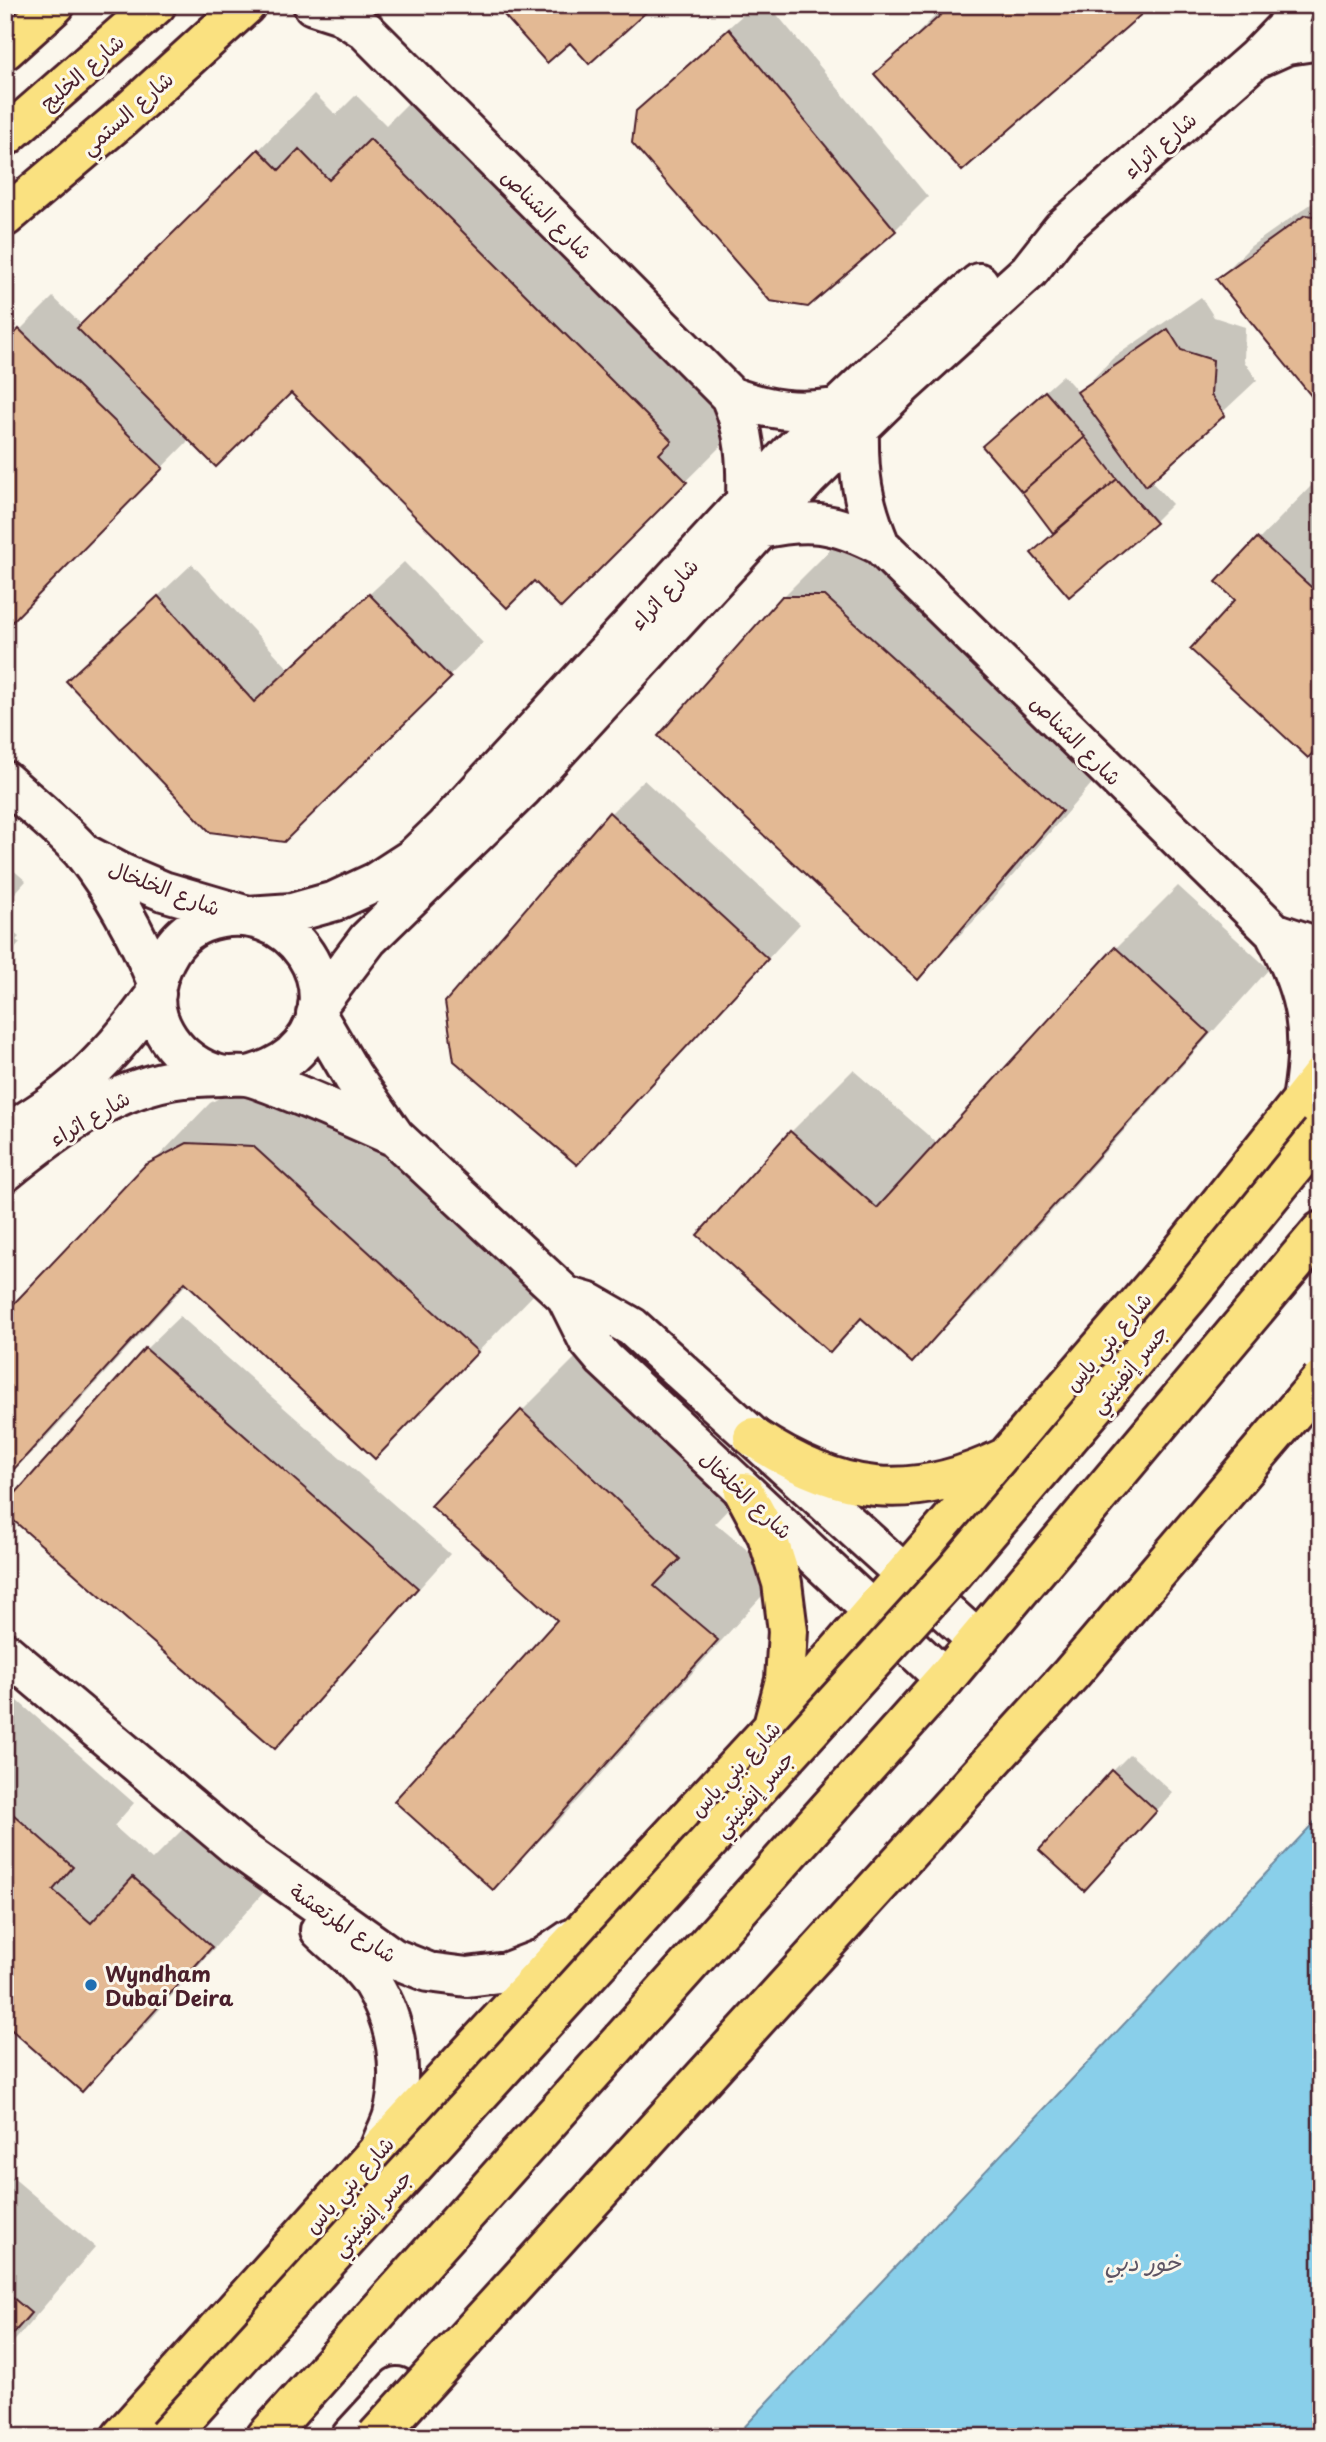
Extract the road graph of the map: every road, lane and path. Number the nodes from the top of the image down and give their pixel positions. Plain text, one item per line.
1 (55, 5) edge
2 (156, 5) edge
3 (313, 5) edge
4 (1297, 5) edge
5 (248, 6) edge
6 (362, 17) edge
7 (1321, 40) edge
8 (5, 50) edge
9 (1256, 58) junction
10 (5, 137) edge
11 (5, 217) edge
12 (730, 396) junction
13 (848, 417) junction
14 (753, 515) junction
15 (880, 545) junction
16 (5, 781) edge
17 (83, 853) junction
18 (248, 916) junction
19 (1273, 932) junction
20 (1321, 947) edge
21 (156, 988) junction
22 (317, 1009) junction
23 (236, 1076) junction
24 (1311, 1088) edge
25 (1321, 1133) edge
26 (5, 1136) edge
27 (395, 1138) junction
28 (5, 1172) edge
29 (1321, 1231) edge
30 (566, 1296) junction
31 (1321, 1382) edge
32 (753, 1437) junction
33 (1010, 1455) junction
34 (744, 1492) junction
35 (904, 1574) junction
36 (872, 1611) junction
37 (977, 1640) junction
38 (5, 1653) edge
39 (945, 1679) junction
40 (772, 1728) junction
41 (237, 1847) junction
42 (576, 1936) junction
43 (379, 2150) junction
44 (121, 2437) edge
45 (167, 2437) edge
46 (266, 2437) edge
47 (351, 2437) edge
48 (376, 2437) edge

1 - 8 main road
2 - 10 main road, شارع الخليج
3 - 6 street, شارع الشناص
4 - 9 street, شارع اثراء
5 - 11 main road, شارع الستمي
6 - 12 street, شارع الشناص
7 - 9 street, شارع اثراء
9 - 13 street, شارع اثراء
12 - 13 street, شارع الشناص
12 - 14 street, شارع الشناص
13 - 14 street, شارع اثراء
13 - 15 street, شارع الشناص
14 - 15 street, شارع الشناص
14 - 18 street, شارع اثراء
14 - 22 street, شارع اثراء
15 - 19 street, شارع الشناص
16 - 17 street, شارع الخلخال
17 - 18 street, شارع الخلخال
17 - 21 street, شارع الخلخال
18 - 21 street
18 - 22 street
19 - 20 street, شارع الشناص
19 - 24 street, شارع الشناص
21 - 23 street
21 - 26 street, شارع اثراء
22 - 23 street
22 - 27 street, شارع الخلخال
23 - 27 street, شارع الخلخال
23 - 28 street, شارع اثراء
24 - 33 main road, شارع بني ياس
25 - 45 main road, جسر إنفينيتي, bridge
27 - 30 street, شارع الخلخال
29 - 37 main road
30 - 32 street, شارع الخلخال
30 - 34 street, شارع الخلخال
31 - 47 street
31 - 48 main road, bridge
32 - 33 main road
32 - 35 street, شارع الخلخال
33 - 35 main road, شارع بني ياس
34 - 36 street, شارع الخلخال
34 - 40 main road
35 - 36 main road, شارع بني ياس
35 - 37 street, شارع الخلخال
36 - 39 street, شارع الخلخال
36 - 40 main road, شارع بني ياس
37 - 39 main road
38 - 41 street, شارع المرتعشة
39 - 46 main road
40 - 42 main road, شارع بني ياس
41 - 42 street, شارع المرتعشة
41 - 43 street, شارع المرتعشة
42 - 43 main road, شارع بني ياس
43 - 44 main road, شارع بني ياس

